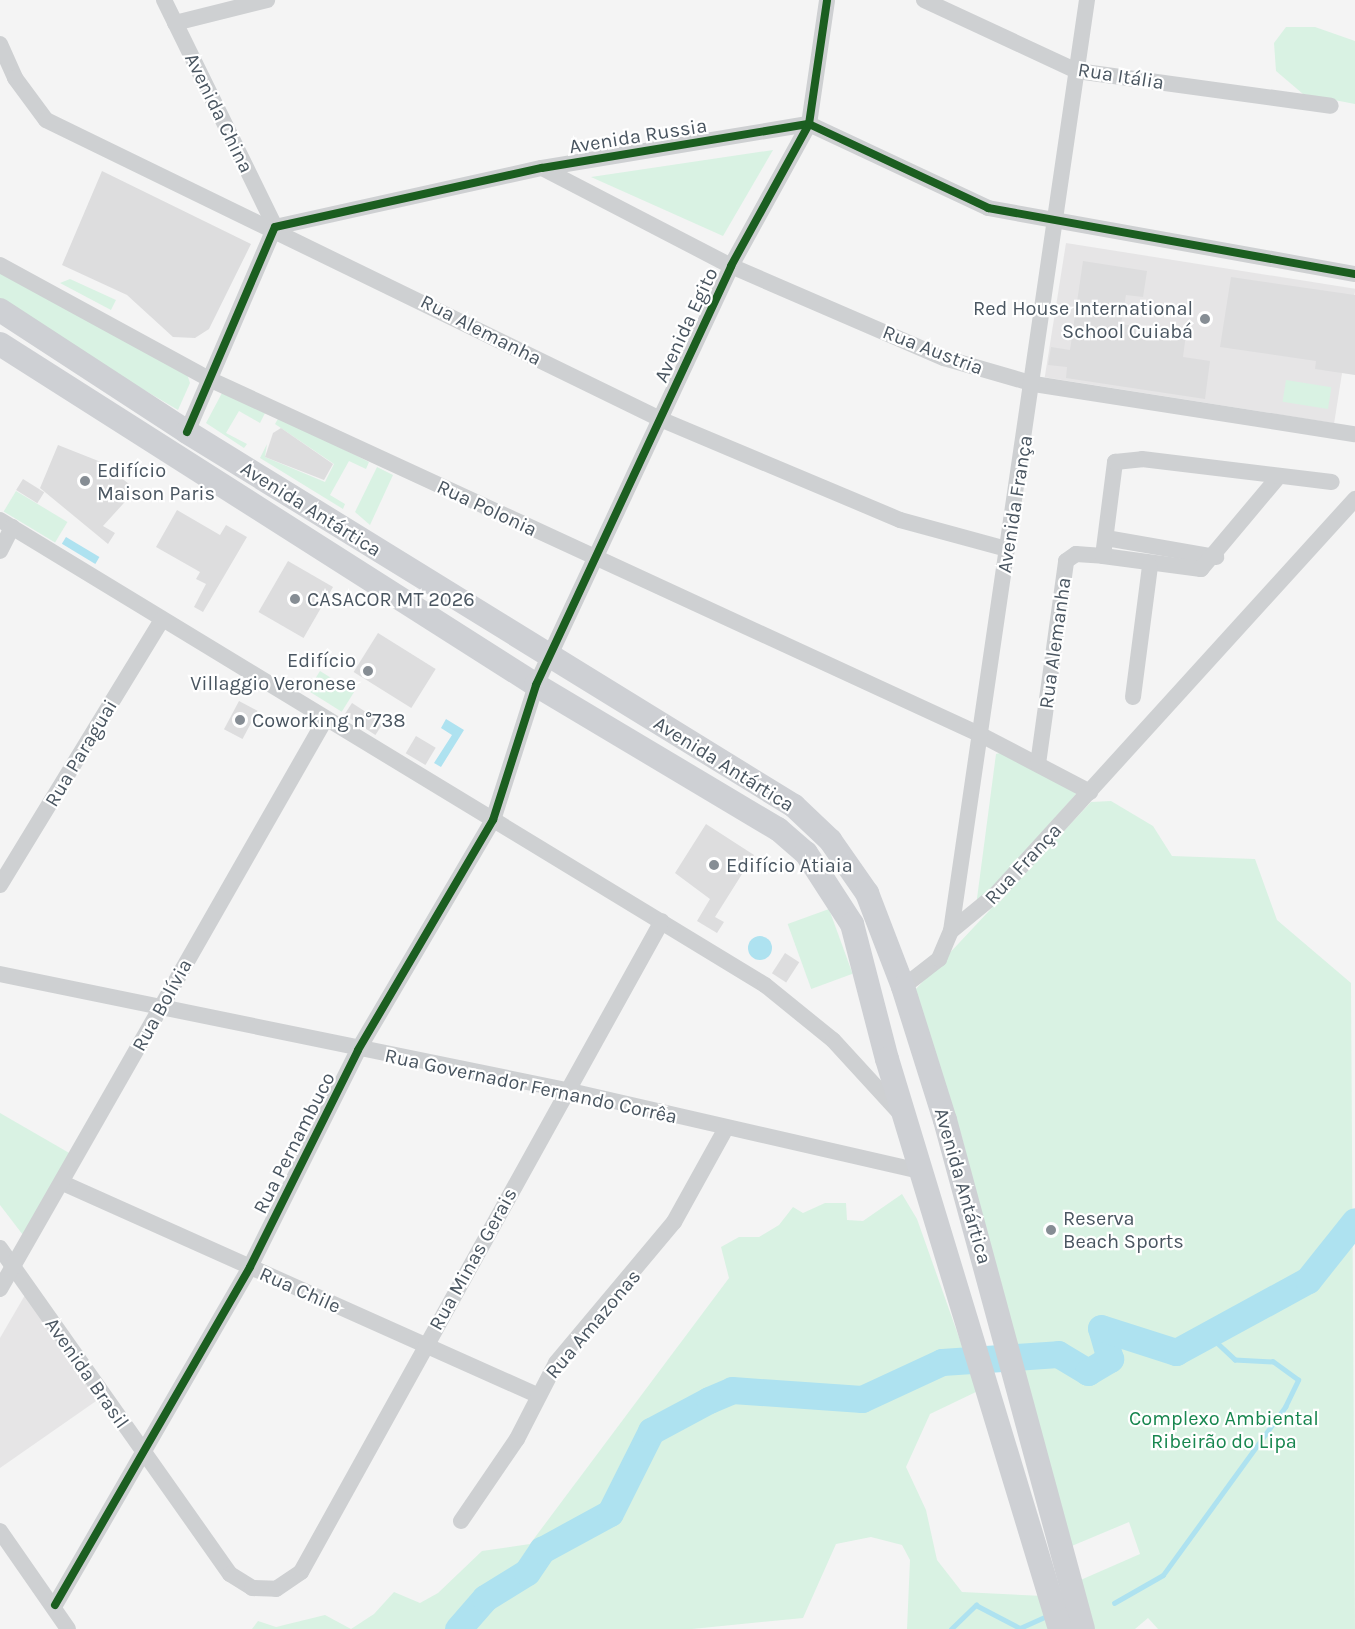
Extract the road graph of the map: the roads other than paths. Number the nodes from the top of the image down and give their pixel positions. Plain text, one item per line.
1 (164, 0) edge
2 (267, 0) edge
3 (827, 0) edge
4 (924, 0) edge
5 (1087, 0) edge
6 (175, 23) junction
7 (0, 44) edge
8 (1077, 71) junction
9 (1330, 106) dead end
10 (809, 124) junction
11 (542, 168) junction
12 (1053, 223) junction
13 (275, 227) junction
14 (0, 265) edge
15 (731, 266) junction
16 (1355, 274) edge
17 (0, 310) edge
18 (0, 344) edge
19 (209, 379) junction
20 (1034, 384) junction
21 (660, 419) junction
22 (186, 432) junction
23 (1355, 434) edge
24 (1280, 476) junction
25 (1332, 482) dead end
26 (284, 492) junction
27 (1355, 499) edge
28 (268, 514) junction
29 (6, 524) edge
30 (1106, 538) junction
31 (1007, 549) junction
32 (0, 550) edge
33 (1103, 556) junction
34 (1216, 557) junction
35 (595, 558) junction
36 (1150, 566) junction
37 (162, 620) junction
38 (550, 658) junction
39 (536, 685) junction
40 (1132, 697) dead end
41 (325, 720) junction
42 (982, 736) junction
43 (1038, 764) junction
44 (1090, 792) junction
45 (493, 820) junction
46 (0, 885) edge
47 (662, 921) junction
48 (951, 931) junction
49 (0, 974) edge
50 (903, 987) junction
51 (873, 1003) junction
52 (160, 1007) junction
53 (358, 1050) junction
54 (566, 1090) junction
55 (908, 1126) junction
56 (726, 1128) junction
57 (921, 1172) junction
58 (64, 1184) junction
59 (0, 1248) edge
60 (13, 1266) junction
61 (250, 1267) junction
62 (0, 1289) edge
63 (426, 1347) junction
64 (537, 1395) junction
65 (143, 1454) junction
66 (461, 1521) dead end
67 (0, 1531) edge
68 (276, 1589) joint
69 (55, 1605) junction
70 (68, 1629) edge
71 (1060, 1629) edge
72 (1083, 1629) edge

1 - 6 street, Avenida China
2 - 6 street
3 - 10 street, Avenida Egito
4 - 8 street, Rua Itália
5 - 8 street, Avenida França
6 - 13 street, Avenida China
7 - 13 street, Rua Alemanha
8 - 9 street, Rua Itália
8 - 12 street, Avenida França
10 - 11 street, Avenida Russia
10 - 12 street
10 - 15 street, Avenida Egito
11 - 13 street, Avenida Russia
11 - 15 street, Rua Austria
12 - 16 street
12 - 20 street, Avenida França
13 - 19 street
13 - 21 street, Rua Alemanha
14 - 19 street, Rua Polonia
15 - 20 street, Rua Austria
15 - 21 street, Avenida Egito
17 - 22 main road, Avenida Antártica
18 - 28 main road, Avenida Antártica
19 - 22 street
19 - 35 street, Rua Polonia
20 - 23 street, Rua Austria
20 - 31 street, Avenida França
21 - 31 street, Rua Alemanha
21 - 35 street, Avenida Egito
22 - 26 main road, Avenida Antártica
24 - 25 street
24 - 30 street
24 - 34 street, Rua Alemanha
26 - 28 main road
26 - 38 main road, Avenida Antártica
27 - 44 street, Rua França
28 - 39 main road, Avenida Antártica
29 - 32 street
29 - 37 street
30 - 33 street
30 - 34 street
31 - 42 street, Avenida França
33 - 36 street, Rua Alemanha
33 - 43 street, Rua Alemanha
34 - 36 street, Rua Alemanha
35 - 38 street, Avenida Egito
35 - 42 street, Rua Polonia
36 - 40 street
37 - 41 street
37 - 46 street, Rua Paraguai
38 - 39 street, Avenida Egito
38 - 50 main road, Avenida Antártica
39 - 45 street, Rua Pernambuco
39 - 51 main road, Avenida Antártica
41 - 45 street
41 - 52 street, Rua Bolívia
42 - 43 street
42 - 48 street, Avenida França
43 - 44 street
44 - 48 street, Rua França
45 - 47 street
45 - 53 street, Rua Pernambuco
47 - 54 street, Rua Minas Gerais
47 - 55 street
48 - 50 street, Avenida França
49 - 52 street, Rua Governador Fernando Corrêa
50 - 51 main road
50 - 72 main road, Avenida Antártica
51 - 55 main road, Avenida Antártica
52 - 53 street, Rua Governador Fernando Corrêa
52 - 58 street, Rua Bolívia
53 - 54 street, Rua Governador Fernando Corrêa
53 - 61 street, Rua Pernambuco
54 - 56 street, Rua Governador Fernando Corrêa
54 - 63 street, Rua Minas Gerais
55 - 57 main road, Avenida Antártica
56 - 57 street, Rua Governador Fernando Corrêa
56 - 64 street, Rua Amazonas
57 - 71 main road, Avenida Antártica
58 - 60 street, Rua Bolívia
58 - 61 street, Rua Chile
59 - 60 street, Avenida Brasil
60 - 62 street, Rua Bolívia
60 - 65 street, Avenida Brasil
61 - 63 street, Rua Chile
61 - 65 street, Rua Pernambuco
63 - 64 street, Rua Chile
63 - 68 street, Rua Minas Gerais
64 - 66 street, Rua Amazonas
65 - 68 street, Avenida Brasil
65 - 69 street, Rua Pernambuco
67 - 69 street
69 - 70 street

